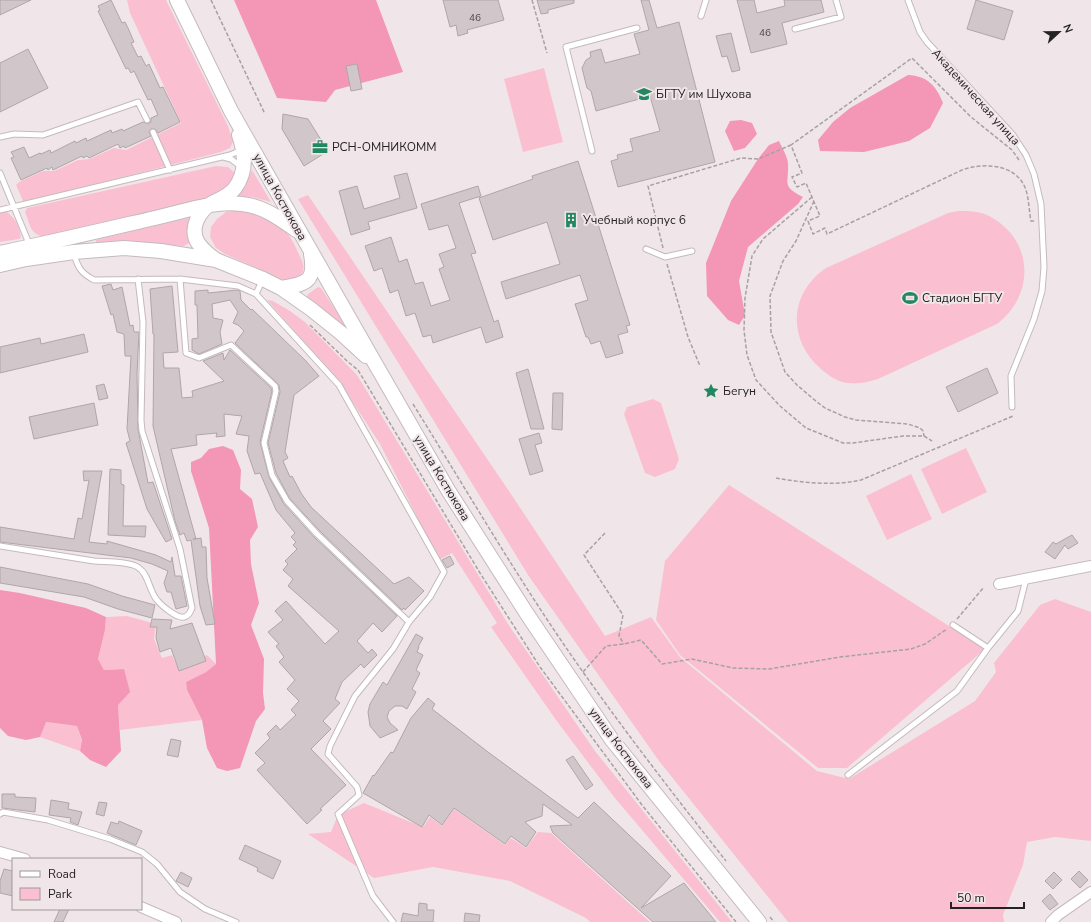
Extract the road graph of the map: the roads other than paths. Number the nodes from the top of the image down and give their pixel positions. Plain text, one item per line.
1 (177, 0) edge
2 (706, 0) edge
3 (836, 0) edge
4 (908, 0) edge
5 (701, 16) dead end
6 (637, 28) dead end
7 (795, 30) dead end
8 (231, 111) junction
9 (147, 120) dead end
10 (153, 132) dead end
11 (0, 137) edge
12 (243, 147) junction
13 (592, 151) dead end
14 (222, 157) junction
15 (170, 170) junction
16 (244, 171) junction
17 (0, 173) edge
18 (211, 204) junction
19 (14, 208) junction
20 (0, 210) edge
21 (300, 232) junction
22 (68, 238) junction
23 (30, 246) junction
24 (646, 250) dead end
25 (310, 251) junction
26 (692, 251) dead end
27 (74, 252) junction
28 (0, 253) edge
29 (216, 260) junction
30 (0, 265) edge
31 (138, 279) junction
32 (180, 279) junction
33 (263, 279) junction
34 (281, 288) junction
35 (256, 294) junction
36 (376, 365) junction
37 (1012, 407) dead end
38 (0, 546) edge
39 (1091, 566) edge
40 (1026, 579) junction
41 (999, 584) dead end
42 (409, 622) junction
43 (953, 625) road end
44 (988, 648) junction
45 (848, 775) dead end
46 (0, 814) edge
47 (0, 852) edge
48 (21, 858) edge
49 (1091, 892) edge
50 (142, 907) edge
51 (764, 919) edge
52 (176, 922) edge
53 (236, 922) edge
54 (393, 922) edge
55 (1051, 922) edge

1 - 8 main road, улица Костюкова
2 - 5 lane
3 - 7 lane
4 - 37 lane, Академическая улица
6 - 13 lane
8 - 12 main road
8 - 21 main road, улица Костюкова
9 - 11 lane
10 - 15 lane
12 - 14 lane
12 - 16 main road
14 - 15 lane
14 - 16 lane
15 - 19 lane
16 - 18 main road
17 - 19 lane
18 - 21 main road
18 - 22 main road
18 - 29 main road
19 - 20 lane
19 - 23 lane
21 - 25 main road, улица Костюкова
22 - 23 main road
22 - 27 lane
23 - 28 main road
24 - 26 lane
25 - 34 main road
25 - 36 main road, улица Костюкова
27 - 29 main road
27 - 30 main road
27 - 31 lane
29 - 33 main road
31 - 32 lane
31 - 38 lane
32 - 35 lane
32 - 42 lane
33 - 34 main road
33 - 35 lane
34 - 36 main road
35 - 42 lane
36 - 51 main road, улица Костюкова
39 - 40 street
40 - 41 street
40 - 44 lane
42 - 54 lane
43 - 44 lane
44 - 45 lane
46 - 53 lane
47 - 48 street
49 - 55 street
50 - 52 street

